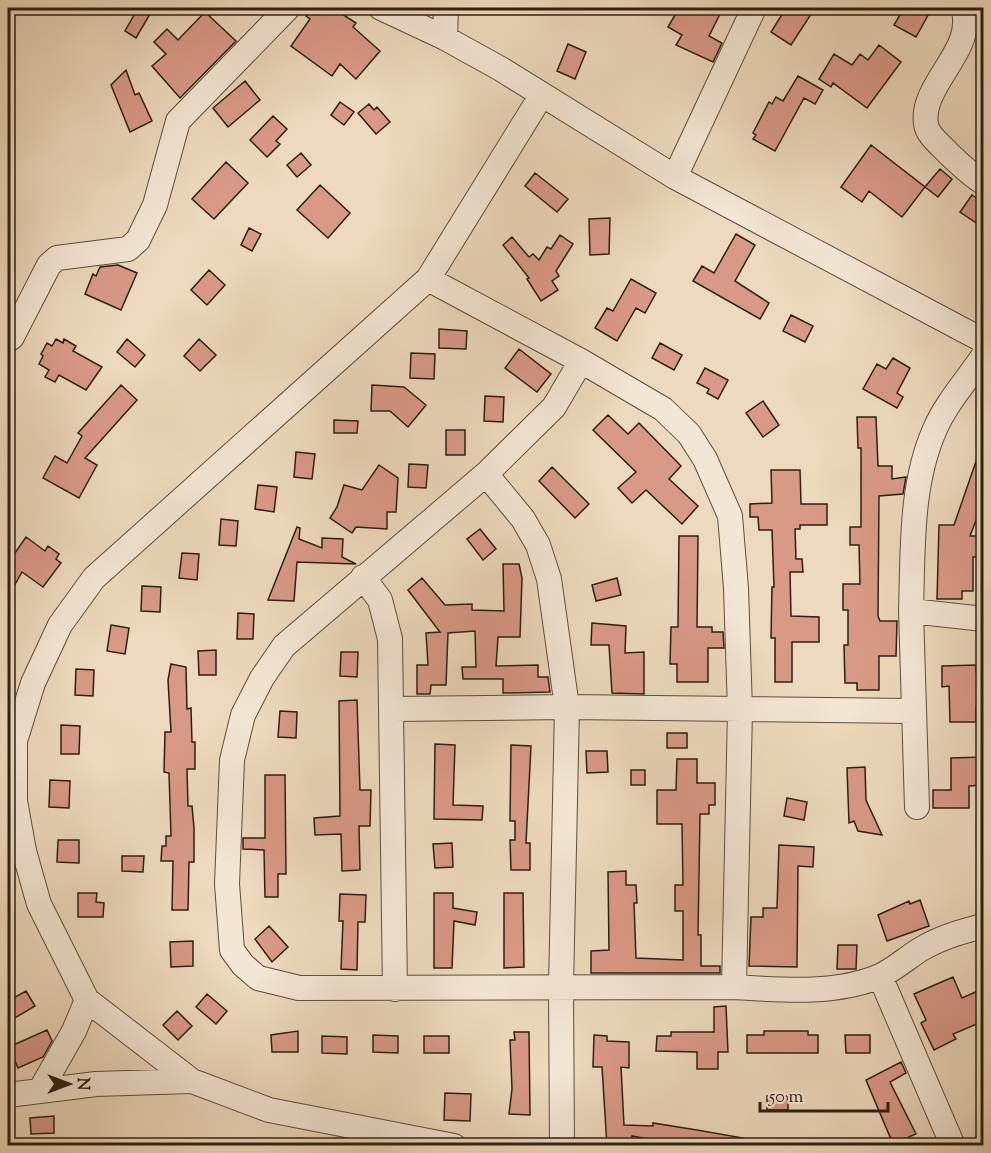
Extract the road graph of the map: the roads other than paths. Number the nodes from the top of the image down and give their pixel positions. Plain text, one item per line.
1 (288, 8) edge
2 (381, 8) edge
3 (446, 8) edge
4 (754, 8) edge
5 (963, 8) edge
6 (445, 38) junction
7 (541, 96) junction
8 (675, 177) junction
9 (984, 183) edge
10 (428, 279) junction
11 (8, 340) edge
12 (984, 341) edge
13 (984, 355) edge
14 (581, 361) junction
15 (486, 474) junction
16 (363, 577) junction
17 (911, 611) junction
18 (984, 618) edge
19 (567, 708) junction
20 (393, 709) junction
21 (741, 710) junction
22 (912, 711) junction
23 (917, 807) dead end
24 (984, 926) edge
25 (880, 976) junction
26 (734, 987) junction
27 (561, 988) junction
28 (395, 989) junction
29 (87, 1000) junction
30 (192, 1081) junction
31 (41, 1089) junction
32 (8, 1095) edge
33 (454, 1146) edge
34 (562, 1146) edge
35 (953, 1146) edge

1 - 11 street
2 - 6 street
3 - 6 street
4 - 8 street
5 - 9 street
6 - 7 street
7 - 8 street
7 - 10 street
8 - 12 street
10 - 14 street
10 - 29 street
13 - 17 street
14 - 15 street
14 - 21 street
15 - 16 street
15 - 19 street
16 - 20 street
16 - 28 street
17 - 18 street
17 - 22 street
19 - 20 street
19 - 21 street
19 - 27 street
20 - 28 street
21 - 22 street
21 - 26 street
22 - 23 street
24 - 25 street
25 - 26 street
25 - 35 street
26 - 27 street
27 - 28 street
27 - 34 street
29 - 30 street
29 - 31 street
30 - 31 street
30 - 33 street
31 - 32 street

